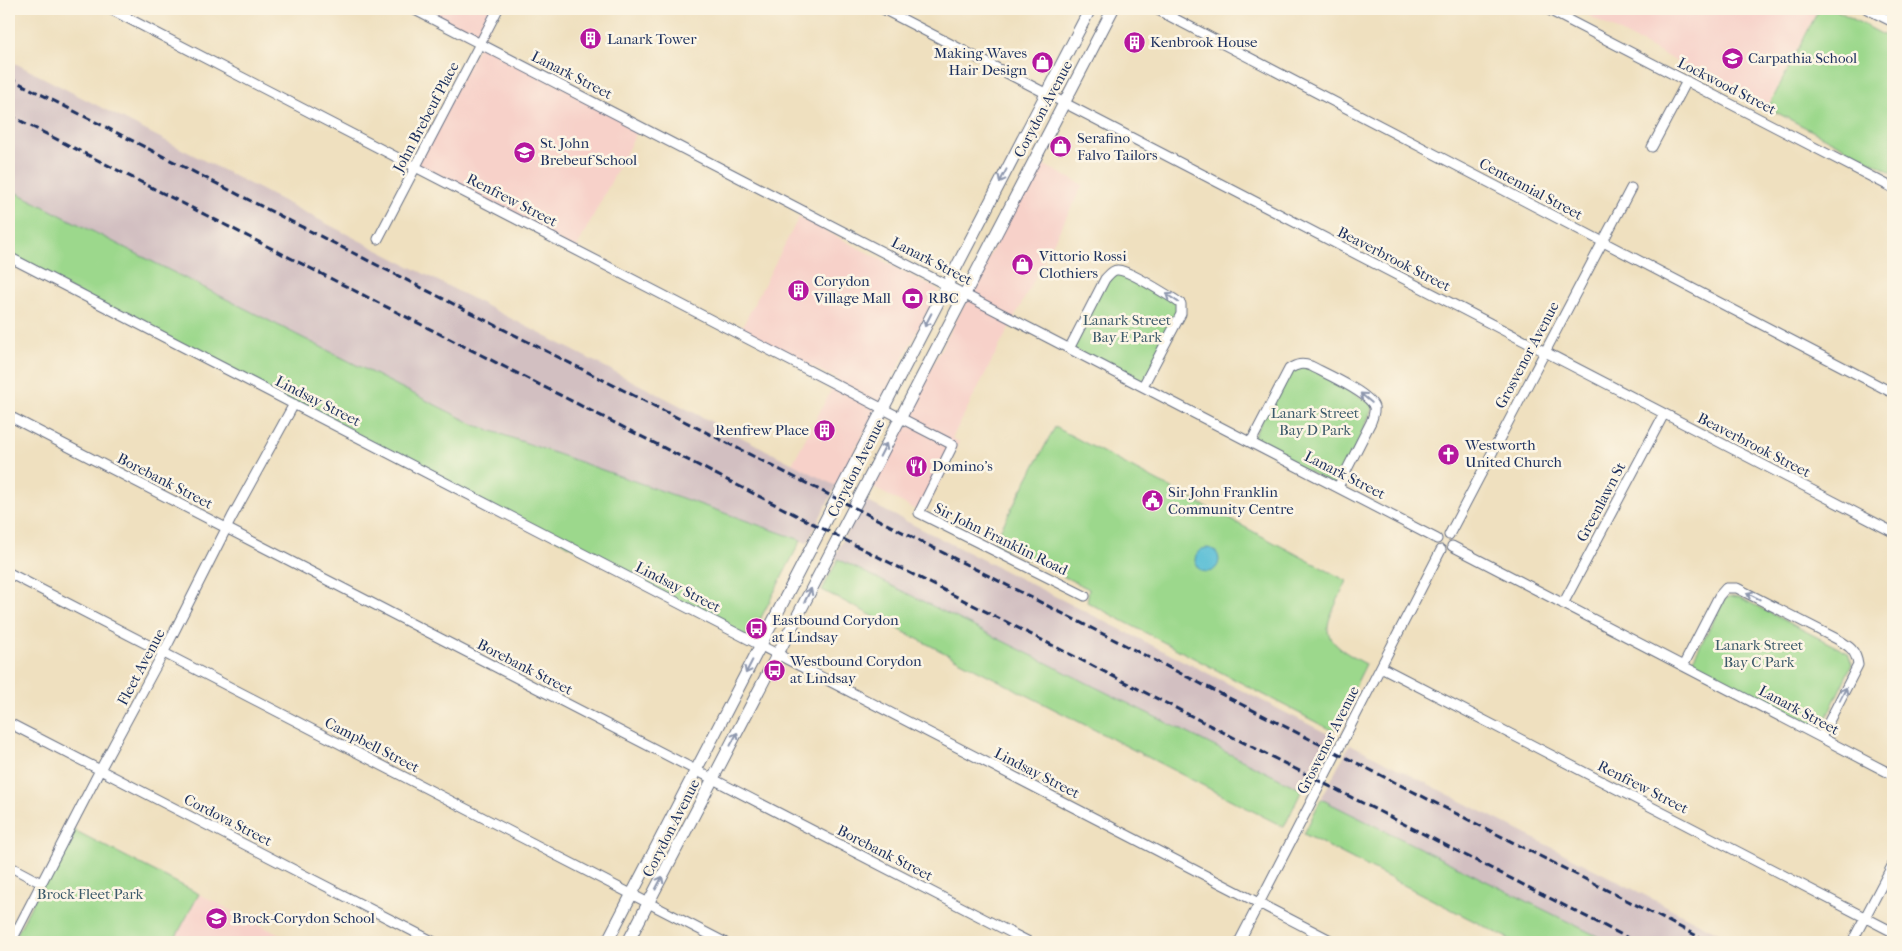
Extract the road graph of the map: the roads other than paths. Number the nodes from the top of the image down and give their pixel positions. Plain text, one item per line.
1 (110, 9) edge
2 (413, 9) edge
3 (498, 9) edge
4 (883, 9) edge
5 (1090, 9) edge
6 (1113, 9) edge
7 (1156, 9) edge
8 (1547, 9) edge
9 (1867, 9) edge
10 (1893, 22) edge
11 (480, 43) junction
12 (1687, 81) junction
13 (1046, 94) junction
14 (1063, 102) junction
15 (1652, 147) dead end
16 (416, 167) junction
17 (1630, 188) dead end
18 (1893, 188) edge
19 (378, 238) dead end
20 (1602, 242) junction
21 (9, 257) edge
22 (947, 284) junction
23 (964, 293) junction
24 (1070, 347) junction
25 (1545, 352) junction
26 (1143, 386) junction
27 (1893, 393) edge
28 (294, 404) junction
29 (883, 408) junction
30 (1664, 414) junction
31 (9, 416) edge
32 (900, 418) junction
33 (1251, 442) junction
34 (953, 445) joint
35 (1338, 487) junction
36 (227, 528) junction
37 (1893, 532) edge
38 (1448, 535) junction
39 (1437, 538) junction
40 (1452, 546) junction
41 (1441, 550) junction
42 (9, 573) edge
43 (1085, 596) dead end
44 (1563, 604) junction
45 (760, 645) junction
46 (164, 653) junction
47 (778, 654) junction
48 (1683, 666) junction
49 (1381, 667) junction
50 (9, 723) edge
51 (1821, 738) junction
52 (100, 770) junction
53 (696, 771) junction
54 (1893, 776) edge
55 (713, 779) junction
56 (1893, 864) edge
57 (9, 866) edge
58 (41, 883) junction
59 (632, 895) junction
60 (648, 904) junction
61 (1259, 904) junction
62 (1865, 917) junction
63 (1893, 932) edge
64 (11, 942) edge
65 (434, 942) edge
66 (606, 942) edge
67 (628, 942) edge
68 (724, 942) edge
69 (1029, 942) edge
70 (1239, 942) edge
71 (1334, 942) edge
72 (1852, 942) edge

1 - 16 street, Renfrew Street
2 - 11 street, Lanark Street
3 - 11 street, John Brebeuf Place
4 - 13 street, Beaverbrook Street
5 - 13 main road, Corydon Avenue
6 - 14 main road, Corydon Avenue
7 - 20 street, Centennial Street
8 - 12 street, Lockwood Street
9 - 10 street
11 - 16 street, John Brebeuf Place
11 - 22 street, Lanark Street
12 - 15 street
12 - 18 street, Lockwood Street
13 - 14 street, Beaverbrook Street
13 -> 22 main road, Corydon Avenue
14 - 23 main road, Corydon Avenue
14 - 25 street, Beaverbrook Street
16 - 19 street, John Brebeuf Place
16 - 29 street, Renfrew Street
17 - 20 street, Grosvenor Avenue
20 - 25 street, Grosvenor Avenue
20 - 27 street, Centennial Street
21 - 28 street, Lindsay Street
22 - 23 street, Lanark Street
22 -> 29 main road, Corydon Avenue
23 - 24 street, Lanark Street
23 - 32 main road, Corydon Avenue
24 - 26 street, Lanark Street
26 -> 24 street
25 - 30 street, Beaverbrook Street
25 - 38 street, Grosvenor Avenue
26 - 33 street, Lanark Street
28 - 36 street, Fleet Avenue
28 - 45 street, Lindsay Street
29 - 32 street, Renfrew Street
29 - 45 main road, Corydon Avenue
30 - 37 street, Beaverbrook Street
30 - 44 street, Greenlawn St
31 - 36 street, Borebank Street
32 - 34 street, Renfrew Street
47 -> 32 main road, Corydon Avenue
33 - 35 street, Lanark Street
35 -> 33 street
34 - 43 street, Sir John Franklin Road
35 - 39 street, Lanark Street
36 - 46 street, Fleet Avenue
36 - 53 street, Borebank Street
38 - 39 street
38 - 40 street
39 - 41 street
40 - 41 street
40 - 44 street, Lanark Street
41 - 49 street, Grosvenor Avenue
42 - 46 street, Campbell Street
44 - 48 street, Lanark Street
45 - 47 street, Lindsay Street
45 -> 53 main road, Corydon Avenue
46 - 52 street, Fleet Avenue
46 - 59 street, Campbell Street
55 -> 47 main road, Corydon Avenue
47 - 61 street, Lindsay Street
48 - 51 street, Lanark Street
51 -> 48 street
49 - 61 street, Grosvenor Avenue
49 - 62 street, Renfrew Street
50 - 52 street, Cordova Street
51 - 54 street, Lanark Street
52 - 58 street, Fleet Avenue
52 - 65 street, Cordova Street
53 - 55 street, Borebank Street
53 - 59 main road, Corydon Avenue
60 -> 55 main road, Corydon Avenue
55 - 69 street, Borebank Street
56 - 62 street
57 - 58 street
58 - 64 street, Fleet Avenue
59 - 60 street, Campbell Street
59 - 66 main road, Corydon Avenue
60 - 67 main road, Corydon Avenue
60 - 68 street, Campbell Street
61 - 70 street, Grosvenor Avenue
61 - 71 street, Lindsay Street
62 - 63 street, Renfrew Street
62 - 72 street

